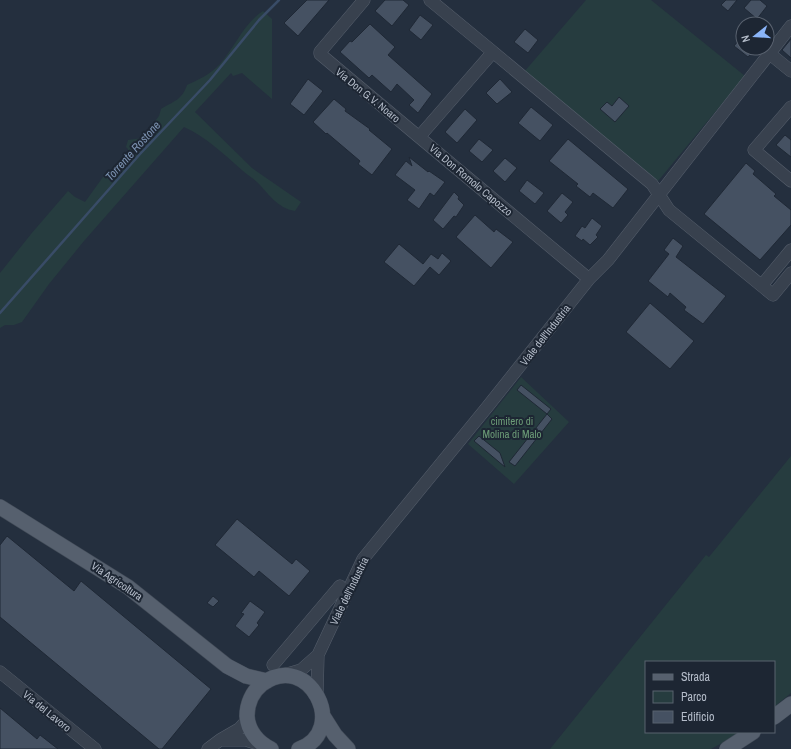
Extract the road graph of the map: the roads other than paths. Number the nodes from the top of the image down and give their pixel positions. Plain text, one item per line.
1 (364, 0) edge
2 (430, 0) edge
3 (791, 26) edge
4 (775, 47) edge
5 (493, 52) junction
6 (768, 56) edge
7 (772, 56) edge
8 (791, 71) edge
9 (791, 107) edge
10 (420, 137) junction
11 (791, 181) edge
12 (658, 193) junction
13 (791, 250) edge
14 (791, 273) edge
15 (589, 279) junction
16 (762, 285) junction
17 (0, 507) edge
18 (340, 586) dead end
19 (310, 622) junction
20 (328, 634) junction
21 (318, 655) junction
22 (227, 666) junction
23 (0, 672) edge
24 (273, 674) junction
25 (317, 694) junction
26 (248, 704) junction
27 (791, 704) edge
28 (323, 716) junction
29 (775, 716) edge
30 (248, 719) junction
31 (751, 733) edge
32 (220, 740) junction
33 (301, 748) edge
34 (94, 749) edge
35 (209, 749) edge
36 (271, 749) edge
37 (320, 749) edge
38 (348, 749) edge
39 (727, 749) edge

1 - 10 street, Via Don G.V. Noaro
2 - 5 street
3 - 4 street, Viale dell'Industria
5 - 10 street, Via Don Romolo Capozzo
5 - 12 street
6 - 12 street, Viale dell'Industria
7 - 8 street
9 - 11 street
10 - 15 street, Via Don Romolo Capozzo
12 - 15 street, Viale dell'Industria
12 - 16 street
13 - 16 street
14 - 16 street
15 - 20 street, Viale dell'Industria
17 - 22 main road, Via Agricoltura
18 - 19 street
19 - 20 street
19 - 24 street
20 - 21 street, Viale dell'Industria
21 - 24 street, Viale dell'Industria
21 - 25 street, Viale dell'Industria
22 - 24 main road, Via Agricoltura
22 - 26 main road, Via Agricoltura
23 - 34 street, Via del Lavoro
24 - 25 main road
24 - 26 main road, Viale dell'Industria
25 - 28 main road, Viale dell'Industria
26 - 30 main road
27 - 29 main road
28 - 33 main road
28 - 38 main road
30 - 32 street
30 - 36 main road
31 - 39 main road
32 - 35 street
32 - 36 street
33 - 37 main road

